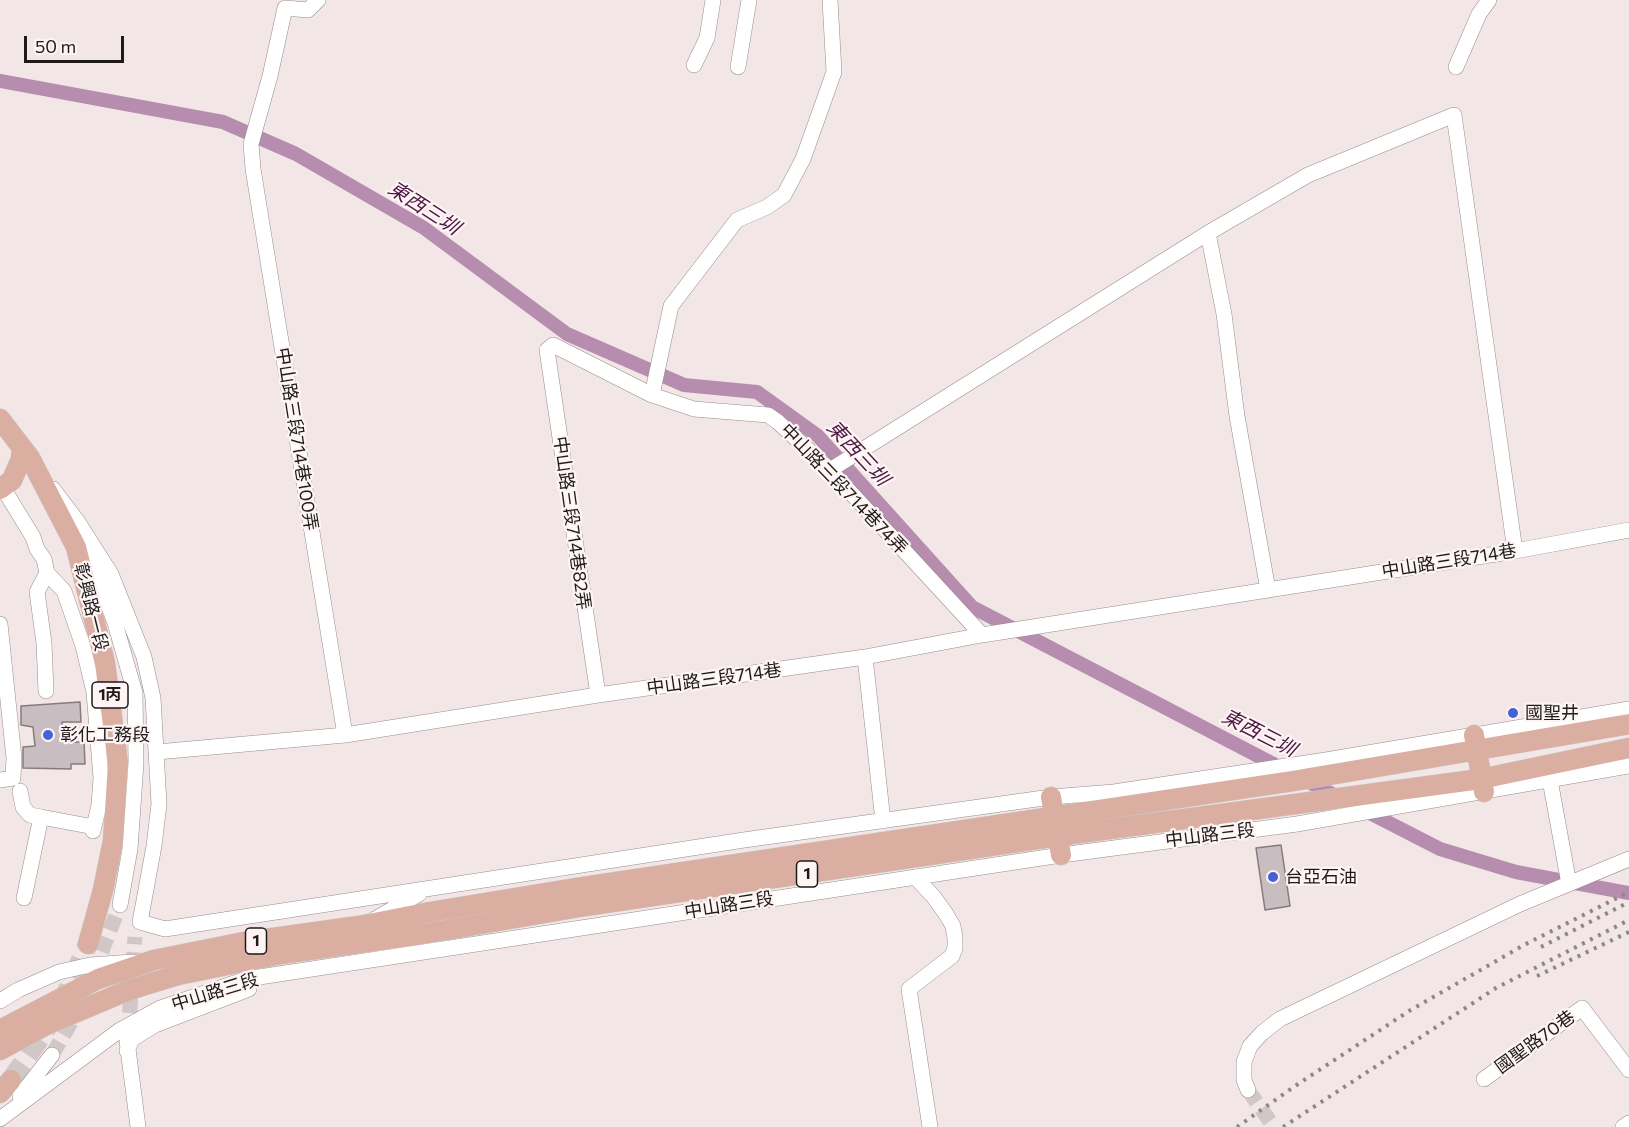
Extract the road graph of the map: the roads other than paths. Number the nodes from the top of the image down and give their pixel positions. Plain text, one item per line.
1 (318, 0) edge
2 (713, 0) edge
3 (749, 0) edge
4 (830, 0) edge
5 (1489, 0) edge
6 (694, 65) dead end
7 (1456, 67) dead end
8 (738, 68) dead end
9 (1208, 233) junction
10 (547, 350) joint
11 (652, 395) junction
12 (0, 419) edge
13 (26, 453) junction
14 (830, 470) junction
15 (1, 488) edge
16 (78, 522) junction
17 (1629, 530) edge
18 (1515, 551) junction
19 (47, 573) junction
20 (1268, 590) junction
21 (0, 624) edge
22 (983, 635) junction
23 (865, 657) junction
24 (46, 691) dead end
25 (598, 695) junction
26 (1629, 709) edge
27 (1629, 724) edge
28 (345, 735) junction
29 (1475, 743) junction
30 (1629, 748) edge
31 (158, 752) junction
32 (1629, 766) edge
33 (0, 780) edge
34 (1550, 780) junction
35 (1483, 785) junction
36 (20, 791) dead end
37 (1053, 807) junction
38 (41, 817) junction
39 (884, 821) junction
40 (1060, 845) junction
41 (1629, 859) edge
42 (915, 877) junction
43 (1569, 884) junction
44 (427, 889) junction
45 (24, 898) dead end
46 (372, 898) junction
47 (404, 903) junction
48 (120, 905) tunnel mouth
49 (585, 906) junction
50 (430, 912) junction
51 (584, 926) junction
52 (359, 927) junction
53 (88, 944) tunnel mouth
54 (154, 960) junction
55 (282, 964) junction
56 (0, 1001) edge
57 (0, 1030) edge
58 (0, 1050) edge
59 (52, 1055) tunnel mouth
60 (1629, 1070) edge
61 (1484, 1079) dead end
62 (1248, 1090) tunnel mouth
63 (2, 1117) edge
64 (1629, 1123) edge
65 (138, 1127) edge
66 (930, 1127) edge
67 (1623, 1127) edge

1 - 28 street, 中山路三段714巷100弄
2 - 6 street
3 - 8 street
4 - 11 street
5 - 7 street
9 - 14 street
9 - 18 street
9 - 20 street
10 - 11 street, 中山路三段714巷74弄
10 - 25 street, 中山路三段714巷82弄
11 - 14 street, 中山路三段714巷74弄
12 - 13 main road, 彰興路一段 / 1丙
13 - 15 main road
13 - 16 street, 彰興路一段
13 - 53 main road, 彰興路一段 / 1丙
14 - 22 street, 中山路三段714巷74弄
15 - 19 street
16 - 31 street, 1
16 - 48 street, 彰興路一段 / 1丙
17 - 18 street, 中山路三段714巷
18 - 20 street, 中山路三段714巷
19 - 24 street
19 - 38 street
20 - 22 street, 中山路三段714巷
21 - 33 street
22 - 23 street, 中山路三段714巷
23 - 25 street, 中山路三段714巷
23 - 39 street
25 - 28 street, 中山路三段714巷
26 - 29 street, 1
27 - 29 main road, 1
28 - 31 street, 中山路三段714巷
29 - 35 main road
29 - 37 main road, 1
30 - 35 main road, 中山路三段 / 1
31 - 46 street, 1
32 - 34 street, 中山路三段 / 1
34 - 35 street, 中山路三段 / 1
34 - 43 street
35 - 40 main road, 中山路三段 / 1
36 - 38 street
37 - 39 street, 1
37 - 40 main road
37 - 50 main road, 1
38 - 45 street
39 - 44 street, 1
40 - 42 street, 中山路三段 / 1
40 - 49 main road, 中山路三段 / 1
41 - 43 street
42 - 51 street, 中山路三段 / 1
42 - 66 street
43 - 62 street
44 - 46 street, 1
44 - 47 street
46 - 47 street
47 - 50 street
47 - 52 street
49 - 51 street
49 - 55 main road, 中山路三段 / 1
50 - 52 main road, 1
51 - 55 street, 中山路三段 / 1
52 - 54 main road, 1
54 - 56 street
54 - 57 main road, 1
55 - 58 main road, 中山路三段 / 1
55 - 63 street, 中山路三段
55 - 65 street
59 - 63 street
60 - 61 street, 國聖路70巷
64 - 67 street

